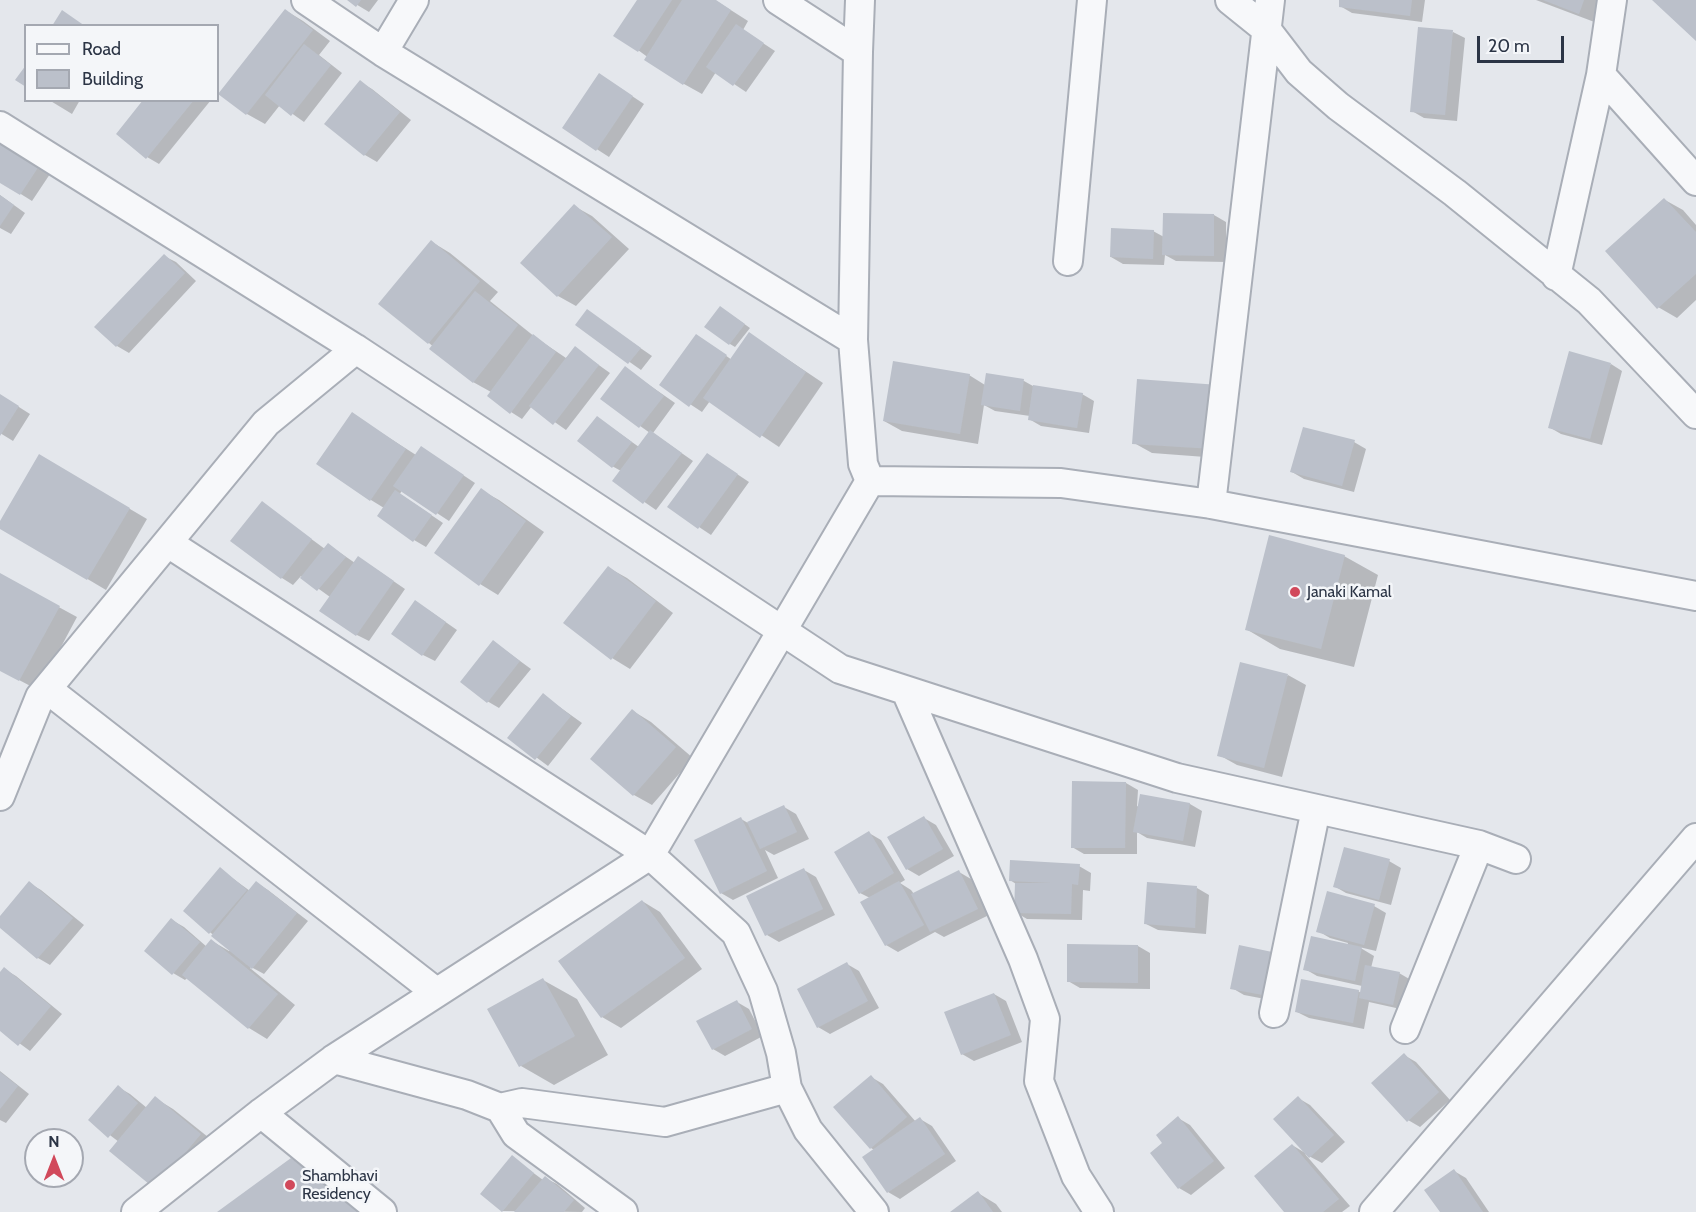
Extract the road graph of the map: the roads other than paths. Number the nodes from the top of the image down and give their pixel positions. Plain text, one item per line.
1 (306, 0) edge
2 (414, 0) edge
3 (778, 0) edge
4 (860, 0) edge
5 (1092, 0) edge
6 (1230, 0) edge
7 (1270, 0) edge
8 (1612, 0) edge
9 (1266, 29) junction
10 (383, 52) junction
11 (858, 52) junction
12 (1601, 75) junction
13 (0, 126) edge
14 (1696, 182) edge
15 (1068, 261) dead end
16 (1556, 276) junction
17 (853, 340) junction
18 (356, 349) junction
19 (1696, 414) edge
20 (870, 481) junction
21 (1211, 504) junction
22 (168, 543) junction
23 (1696, 596) edge
24 (781, 630) junction
25 (47, 689) junction
26 (906, 691) junction
27 (0, 796) edge
28 (1316, 809) junction
29 (1696, 838) edge
30 (1479, 845) junction
31 (650, 855) junction
32 (1516, 859) dead end
33 (436, 992) junction
34 (1274, 1013) dead end
35 (1405, 1029) dead end
36 (334, 1059) junction
37 (787, 1088) junction
38 (500, 1108) junction
39 (261, 1113) junction
40 (136, 1212) edge
41 (382, 1212) edge
42 (622, 1212) edge
43 (874, 1212) edge
44 (1099, 1212) edge
45 (1374, 1212) edge

1 - 10 street
2 - 10 street
3 - 11 street
4 - 11 street
5 - 15 street
6 - 9 street
7 - 9 street
8 - 12 street
9 - 16 street
9 - 21 street
10 - 17 street
11 - 17 street
12 - 14 street
12 - 16 street
13 - 18 street
16 - 19 street
17 - 20 street
18 - 22 street
18 - 24 street
20 - 21 street
20 - 24 street
21 - 23 street
22 - 25 street
22 - 31 street
24 - 26 street
24 - 31 street
25 - 27 street
25 - 33 street
26 - 28 street
26 - 44 street
28 - 30 street
28 - 34 street
29 - 45 street
30 - 32 street
30 - 35 street
31 - 33 street
31 - 37 street
33 - 36 street
36 - 38 street
36 - 39 street
37 - 38 street
37 - 43 street
38 - 42 street
39 - 40 street
39 - 41 street

